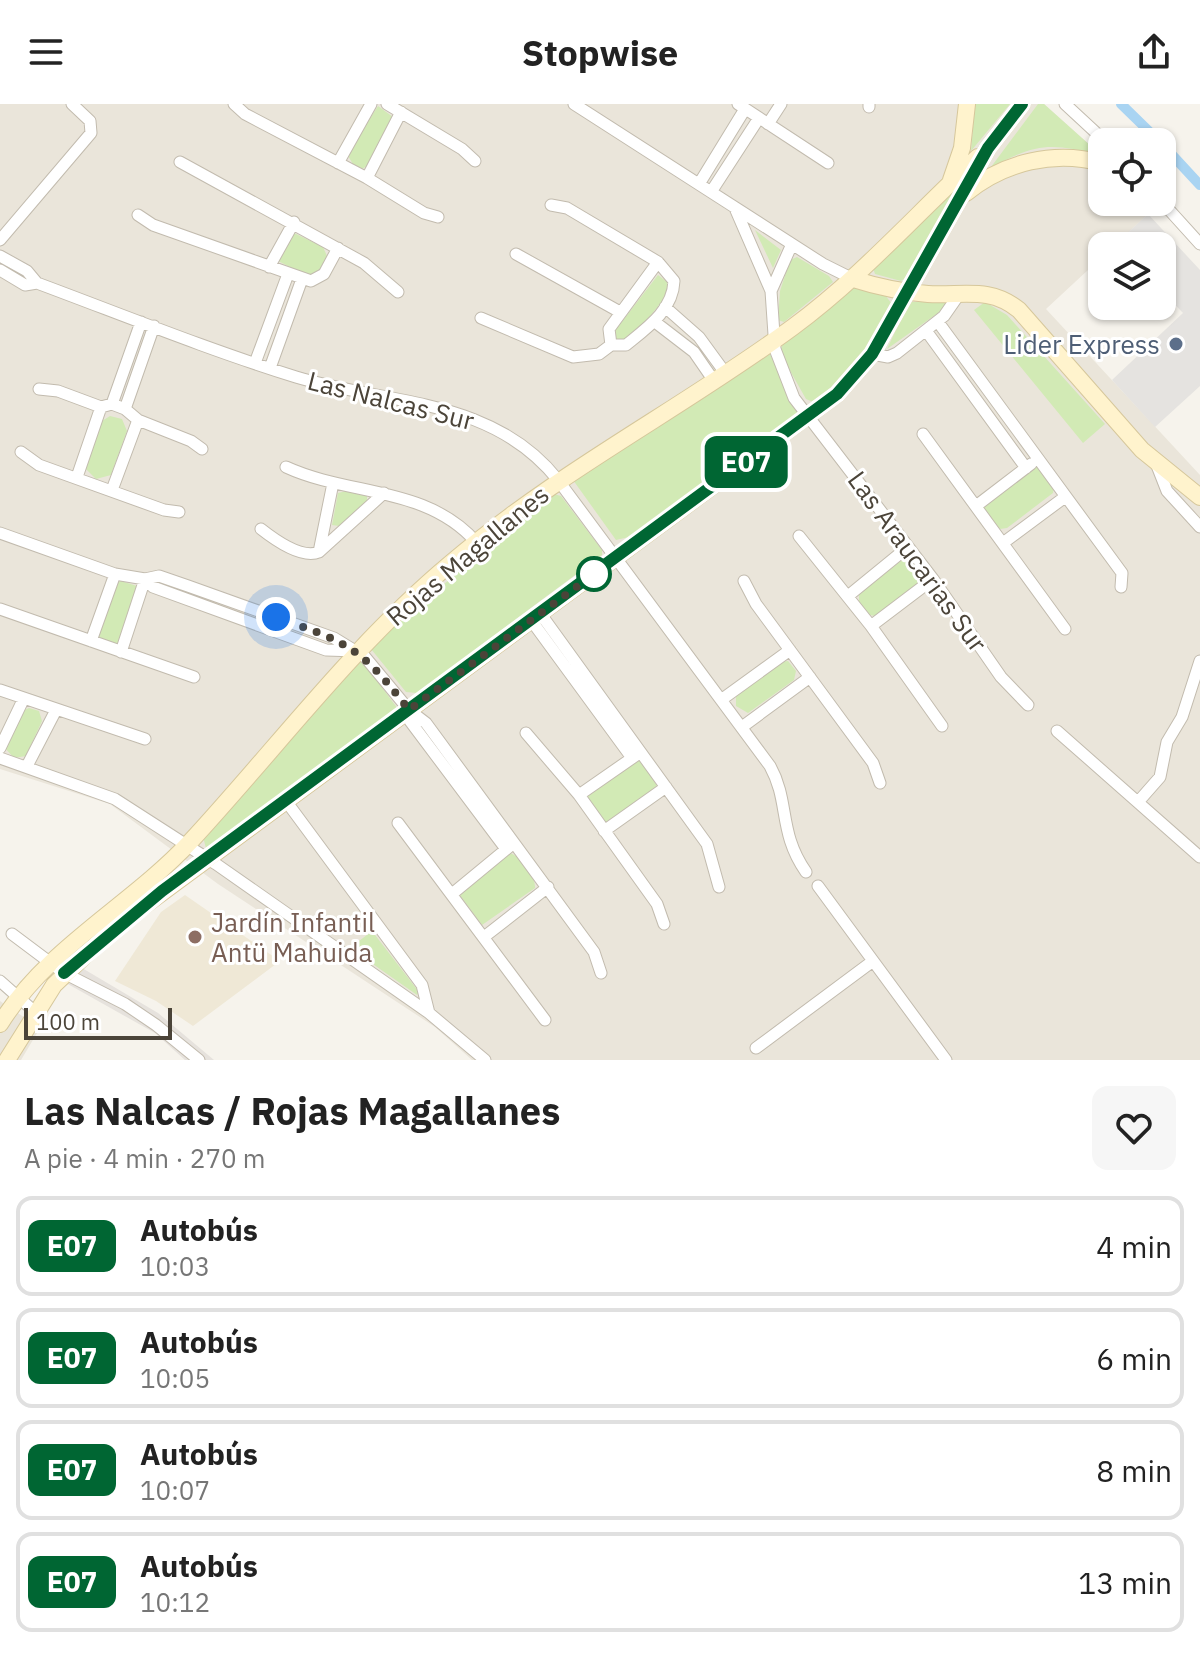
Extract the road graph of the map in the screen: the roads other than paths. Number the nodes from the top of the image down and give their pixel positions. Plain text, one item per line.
1 (72, 104) edge
2 (234, 104) edge
3 (371, 104) edge
4 (387, 104) edge
5 (574, 104) edge
6 (781, 104) edge
7 (967, 104) edge
8 (1022, 104) edge
9 (1065, 104) edge
10 (742, 106) edge
11 (401, 112) junction
12 (764, 121) junction
13 (1091, 128) edge
14 (988, 148) junction
15 (1088, 160) edge
16 (475, 161) dead end
17 (180, 162) dead end
18 (338, 163) junction
19 (828, 163) dead end
20 (367, 178) junction
21 (949, 183) junction
22 (699, 184) junction
23 (711, 192) junction
24 (958, 200) junction
25 (551, 205) dead end
26 (735, 208) junction
27 (138, 215) dead end
28 (1175, 216) edge
29 (438, 217) dead end
30 (294, 222) junction
31 (0, 240) edge
32 (792, 244) junction
33 (1200, 244) edge
34 (338, 248) junction
35 (516, 254) dead end
36 (0, 256) edge
37 (658, 262) junction
38 (269, 267) junction
39 (0, 270) edge
40 (288, 274) junction
41 (302, 279) junction
42 (853, 279) junction
43 (37, 283) junction
44 (771, 291) junction
45 (398, 292) dead end
46 (906, 292) junction
47 (960, 293) junction
48 (665, 307) junction
49 (620, 312) junction
50 (481, 318) dead end
51 (141, 322) junction
52 (655, 322) junction
53 (938, 322) junction
54 (154, 326) junction
55 (927, 332) junction
56 (774, 341) junction
57 (611, 345) junction
58 (872, 354) junction
59 (255, 363) junction
60 (270, 368) junction
61 (720, 377) junction
62 (39, 389) dead end
63 (106, 406) junction
64 (125, 409) junction
65 (809, 417) junction
66 (138, 420) junction
67 (923, 434) dead end
68 (202, 449) dead end
69 (21, 452) dead end
70 (1038, 459) junction
71 (1156, 463) junction
72 (286, 467) dead end
73 (1026, 468) junction
74 (77, 477) junction
75 (558, 480) junction
76 (333, 483) junction
77 (112, 490) junction
78 (384, 493) junction
79 (1065, 497) junction
80 (1200, 497) edge
81 (976, 506) junction
82 (179, 512) dead end
83 (1200, 527) edge
84 (261, 529) dead end
85 (0, 533) edge
86 (799, 536) dead end
87 (476, 542) junction
88 (1003, 543) junction
89 (908, 547) junction
90 (319, 552) junction
91 (616, 558) junction
92 (115, 574) junction
93 (145, 579) junction
94 (933, 579) junction
95 (744, 581) dead end
96 (1121, 587) dead end
97 (848, 596) junction
98 (0, 609) edge
99 (536, 617) junction
100 (871, 626) junction
101 (1065, 629) dead end
102 (91, 641) junction
103 (790, 650) junction
104 (357, 651) junction
105 (121, 652) junction
106 (1200, 661) edge
107 (194, 677) dead end
108 (810, 677) junction
109 (0, 690) edge
110 (24, 698) junction
111 (721, 700) junction
112 (1028, 705) dead end
113 (56, 710) junction
114 (409, 710) junction
115 (942, 726) dead end
116 (742, 727) junction
117 (1057, 731) dead end
118 (526, 733) dead end
119 (145, 739) dead end
120 (0, 748) edge
121 (637, 754) junction
122 (0, 758) edge
123 (27, 766) junction
124 (880, 783) dead end
125 (666, 787) junction
126 (579, 795) junction
127 (286, 801) junction
128 (1138, 802) junction
129 (398, 823) dead end
130 (604, 831) junction
131 (187, 845) junction
132 (510, 845) junction
133 (1200, 857) edge
134 (207, 858) junction
135 (806, 872) dead end
136 (818, 886) dead end
137 (548, 887) junction
138 (719, 887) dead end
139 (452, 894) junction
140 (664, 924) dead end
141 (12, 934) dead end
142 (484, 937) junction
143 (873, 961) junction
144 (49, 962) junction
145 (64, 973) junction
146 (601, 973) dead end
147 (0, 981) edge
148 (19, 996) junction
149 (35, 1012) junction
150 (429, 1013) junction
151 (545, 1020) dead end
152 (0, 1024) edge
153 (756, 1048) dead end
154 (7, 1060) edge
155 (199, 1060) edge
156 (485, 1060) edge
157 (946, 1060) edge

1 - 31 street
2 - 18 street
3 - 18 street
4 - 11 street
5 - 22 street
6 - 12 street
7 - 21 street
8 - 14 street, Rojas Magallanes
9 - 13 street
10 - 12 street
10 - 22 street
11 - 16 street
11 - 20 street
12 - 19 street
12 - 23 street
14 - 21 street, Rojas Magallanes
14 - 24 street, Rojas Magallanes
15 - 24 street
17 - 30 street
18 - 20 street
20 - 29 street
21 - 42 street, Rojas Magallanes
22 - 23 street
23 - 26 street
24 - 46 street, Rojas Magallanes
25 - 37 street
26 - 32 street
26 - 44 street
27 - 38 street
28 - 33 street
30 - 34 street
30 - 38 street
32 - 42 street
32 - 44 street
34 - 41 street
34 - 45 street
35 - 49 street
36 - 43 street
37 - 48 street
37 - 49 street
38 - 40 street
39 - 43 street, Las Nalcas Sur
40 - 41 street
40 - 59 street
41 - 60 street
42 - 46 street
42 - 56 street, Rojas Magallanes
43 - 51 street, Las Nalcas Sur
44 - 56 street, Las Araucarias Sur
46 - 47 street
46 - 58 street, Rojas Magallanes
47 - 53 street
47 - 71 street
48 - 52 street
48 - 61 street
49 - 57 street
50 - 57 street
51 - 54 street, Las Nalcas Sur
51 - 63 street
52 - 57 street
52 - 61 street
53 - 55 street
53 - 70 street
54 - 59 street, Las Nalcas Sur
54 - 64 street
55 - 58 street
55 - 73 street
56 - 61 street, Rojas Magallanes
56 - 65 street, Las Araucarias Sur
58 - 65 street, Rojas Magallanes
59 - 60 street, Las Nalcas Sur
60 - 75 street, Las Nalcas Sur
61 - 75 street, Rojas Magallanes
62 - 63 street
63 - 64 street
63 - 74 street
64 - 66 street
65 - 89 street, Las Araucarias Sur
65 - 91 street, Rojas Magallanes
66 - 68 street
66 - 77 street
67 - 81 street
69 - 74 street
70 - 73 street
70 - 79 street
71 - 80 street
71 - 83 street
72 - 76 street
73 - 81 street
74 - 77 street
75 - 87 street, Rojas Magallanes
75 - 91 street, Las Nalcas Sur
76 - 78 street
76 - 90 street
77 - 82 street
78 - 87 street
78 - 90 street
79 - 88 street
79 - 96 street
81 - 88 street
84 - 90 street
85 - 92 street
86 - 97 street
87 - 104 street, Rojas Magallanes
88 - 101 street
89 - 94 street, Las Araucarias Sur
89 - 97 street
91 - 99 street, Rojas Magallanes
91 - 111 street, Las Nalcas Sur
92 - 93 street
92 - 102 street
93 - 104 street
93 - 105 street
94 - 100 street
94 - 112 street, Las Araucarias Sur
95 - 103 street
97 - 100 street
98 - 102 street
99 - 114 street, Rojas Magallanes
99 - 121 street
100 - 115 street
102 - 105 street
103 - 108 street
103 - 111 street
104 - 114 street
104 - 131 street, Rojas Magallanes
105 - 107 street
106 - 128 street
108 - 116 street
108 - 124 street
109 - 110 street
110 - 113 street
110 - 120 street
111 - 116 street, Las Nalcas Sur
113 - 119 street
113 - 123 street
114 - 127 street, Rojas Magallanes
114 - 132 street
116 - 135 street, Las Nalcas Sur
117 - 128 street
118 - 126 street
121 - 125 street
121 - 126 street
122 - 123 street
123 - 131 street
125 - 130 street
125 - 138 street
126 - 130 street
127 - 134 street, Rojas Magallanes
127 - 150 street
128 - 133 street
129 - 139 street
130 - 140 street
131 - 134 street
131 - 144 street, Rojas Magallanes
132 - 137 street
132 - 139 street
134 - 145 street, Rojas Magallanes
134 - 150 street
136 - 143 street
137 - 142 street
137 - 146 street
139 - 142 street
141 - 144 street
142 - 151 street
143 - 153 street
143 - 157 street
144 - 145 street
144 - 148 street, Rojas Magallanes
145 - 149 street, Rojas Magallanes
145 - 155 street
147 - 148 street
148 - 149 street
148 - 152 street, Rojas Magallanes
149 - 154 street, Rojas Magallanes
150 - 156 street

